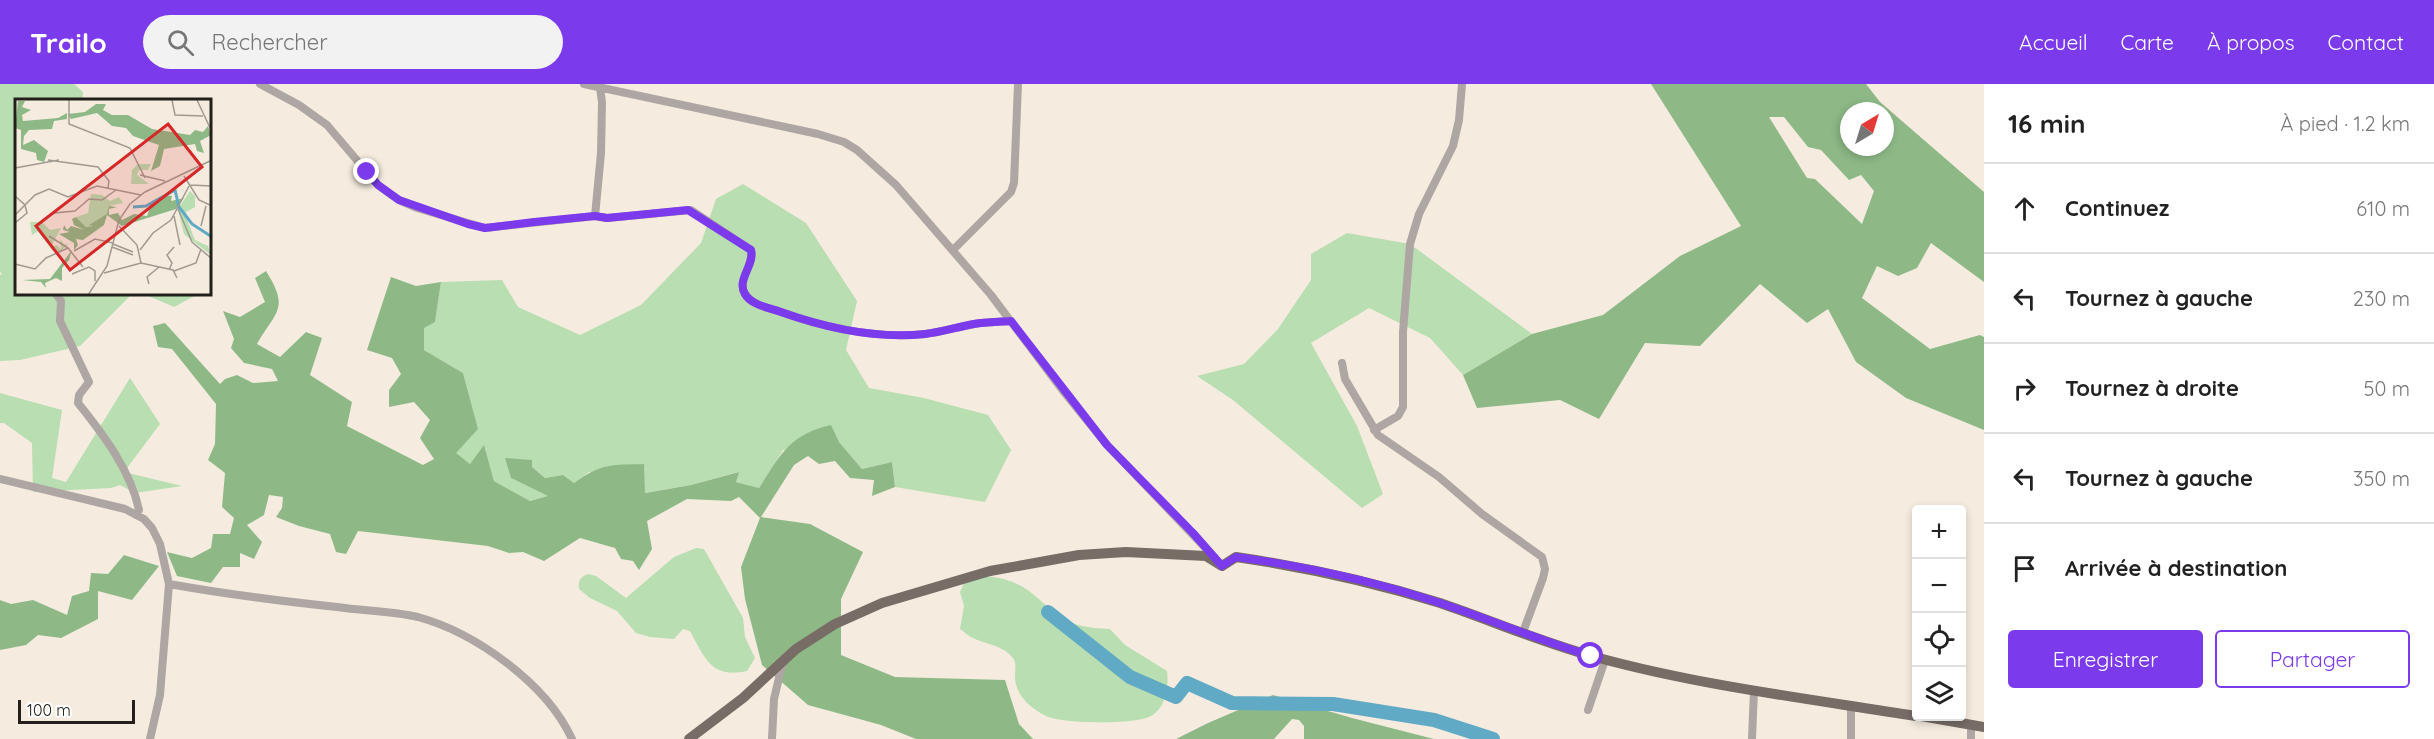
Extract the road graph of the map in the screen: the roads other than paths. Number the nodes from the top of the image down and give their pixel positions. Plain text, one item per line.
1 (260, 84) edge
2 (584, 84) edge
3 (1018, 84) edge
4 (1462, 84) edge
5 (600, 88) junction
6 (595, 216) junction
7 (953, 249) junction
8 (57, 296) edge
9 (1011, 321) junction
10 (1342, 363) dead end
11 (1374, 430) junction
12 (0, 479) edge
13 (136, 514) junction
14 (1222, 566) junction
15 (169, 584) junction
16 (1523, 632) junction
17 (783, 660) junction
18 (1605, 660) junction
19 (1754, 690) junction
20 (1851, 705) junction
21 (1588, 710) dead end
22 (1912, 715) edge
23 (1960, 721) edge
24 (1971, 725) junction
25 (1984, 727) edge
26 (150, 739) edge
27 (572, 739) edge
28 (689, 739) edge
29 (772, 739) edge
30 (1752, 739) edge
31 (1851, 739) edge
32 (1971, 739) edge

1 - 6 street
2 - 5 street
3 - 7 street
4 - 11 street
5 - 6 street
5 - 7 street
6 - 9 street
7 - 9 street
8 - 13 street
9 - 14 street
10 - 11 street
11 - 16 street
12 - 13 street
13 - 15 street
14 - 16 main road
14 - 17 main road
15 - 26 street
15 - 27 street
16 - 18 main road
17 - 28 main road
17 - 29 street
18 - 19 main road
18 - 21 street
19 - 20 main road
19 - 30 street
20 - 22 main road
20 - 31 street
23 - 24 main road
24 - 25 main road
24 - 32 street

